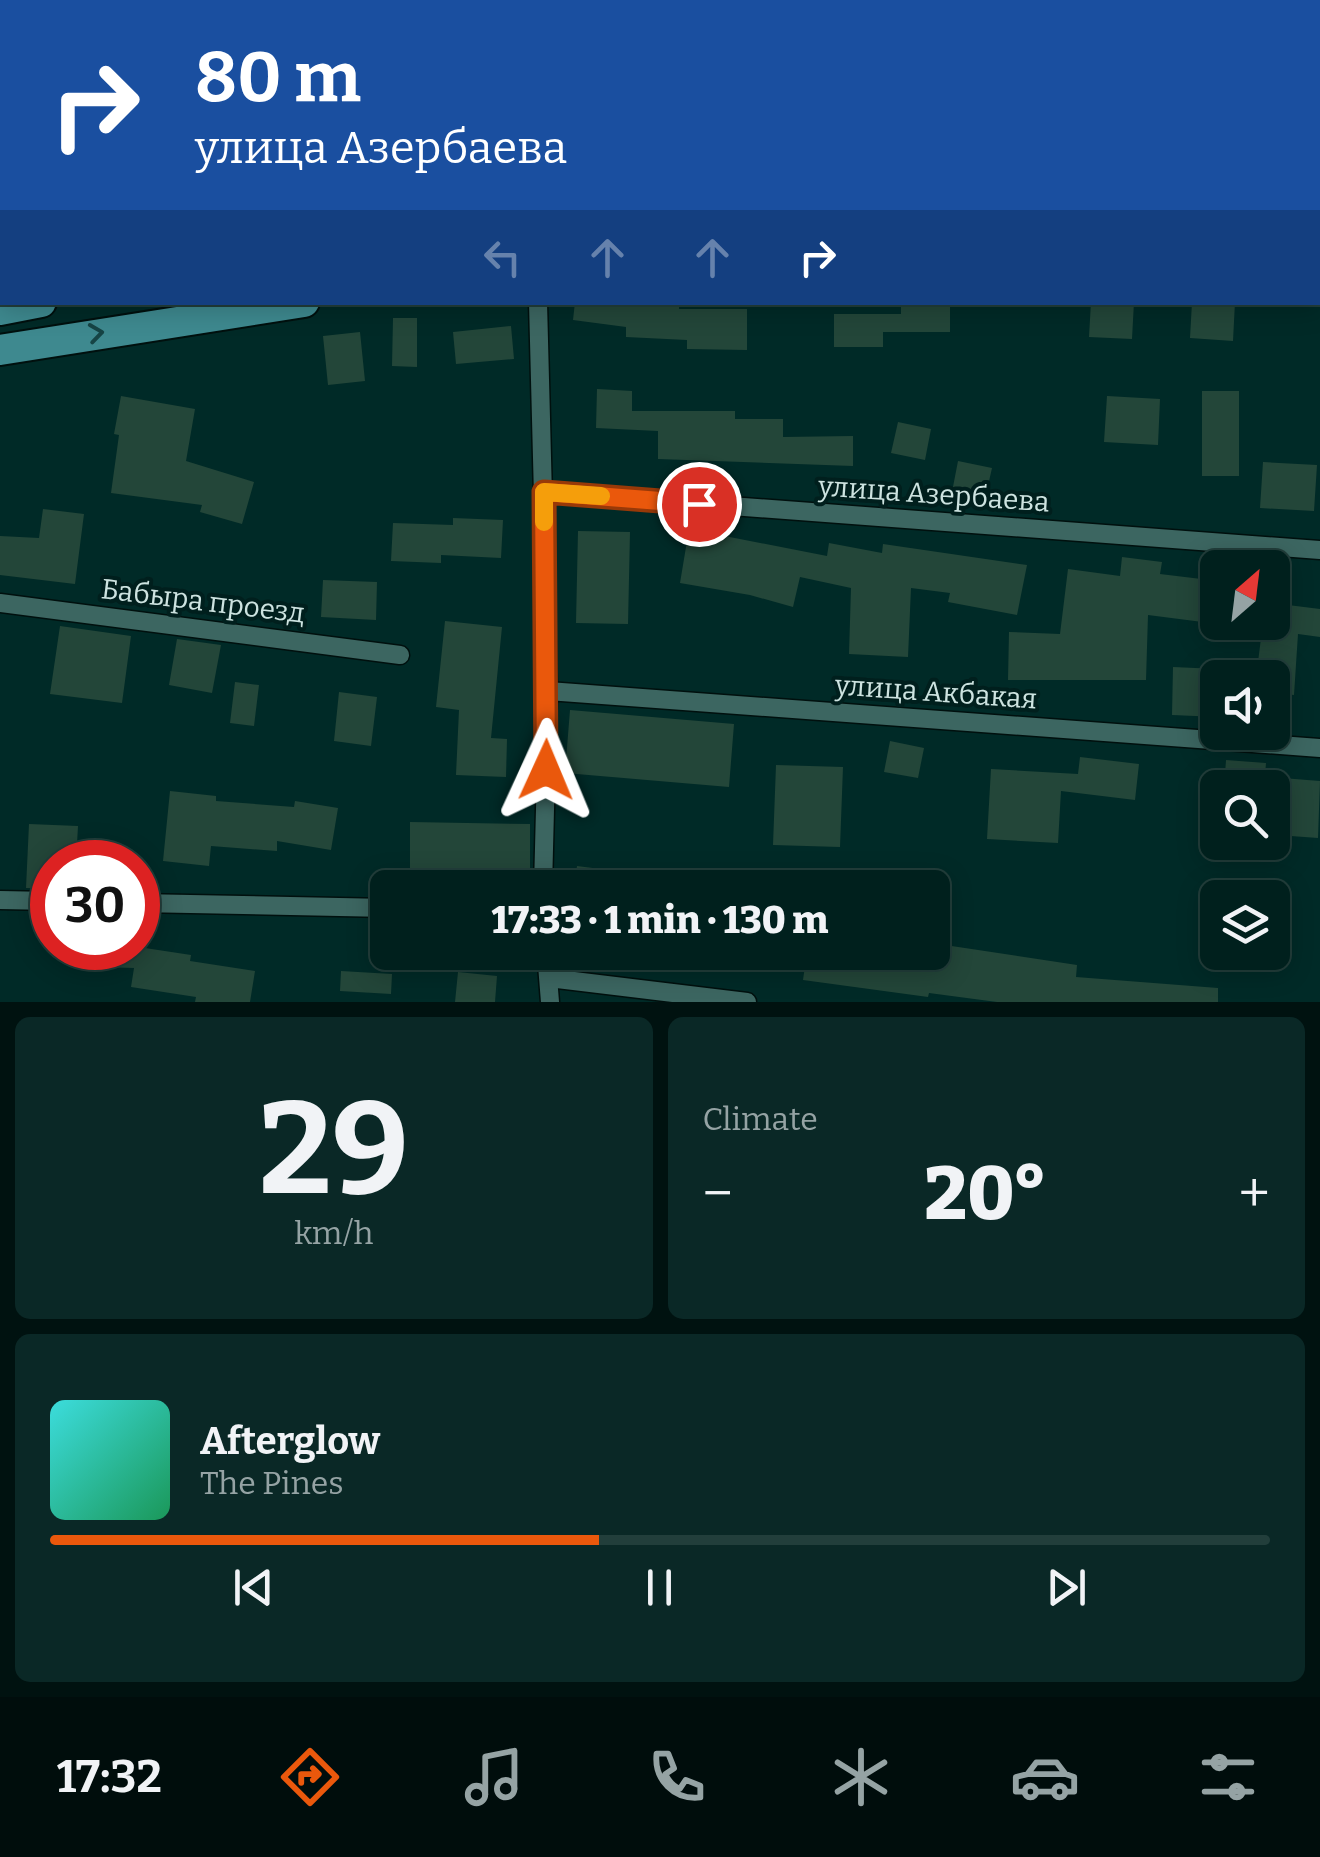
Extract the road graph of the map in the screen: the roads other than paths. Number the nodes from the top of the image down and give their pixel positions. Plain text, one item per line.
1 (26, 305) edge
2 (285, 305) edge
3 (538, 305) edge
4 (0, 310) edge
5 (0, 350) edge
6 (544, 492) junction
7 (1320, 550) edge
8 (0, 602) edge
9 (400, 655) dead end
10 (548, 691) junction
11 (1320, 748) edge
12 (543, 870) edge
13 (0, 900) edge
14 (30, 901) edge
15 (160, 903) edge
16 (370, 908) edge
17 (548, 970) edge
18 (549, 978) junction
19 (550, 1002) edge
20 (747, 1002) edge

1 - 4 main road
5 -> 2 main road
3 - 6 street
6 - 7 street, улица Азербаева
6 - 10 street
8 - 9 street, Бабыра проезд
10 - 11 street, улица Акбакая
10 - 12 street
13 - 14 street
15 - 16 street
17 - 18 street
18 - 19 street
18 - 20 street

